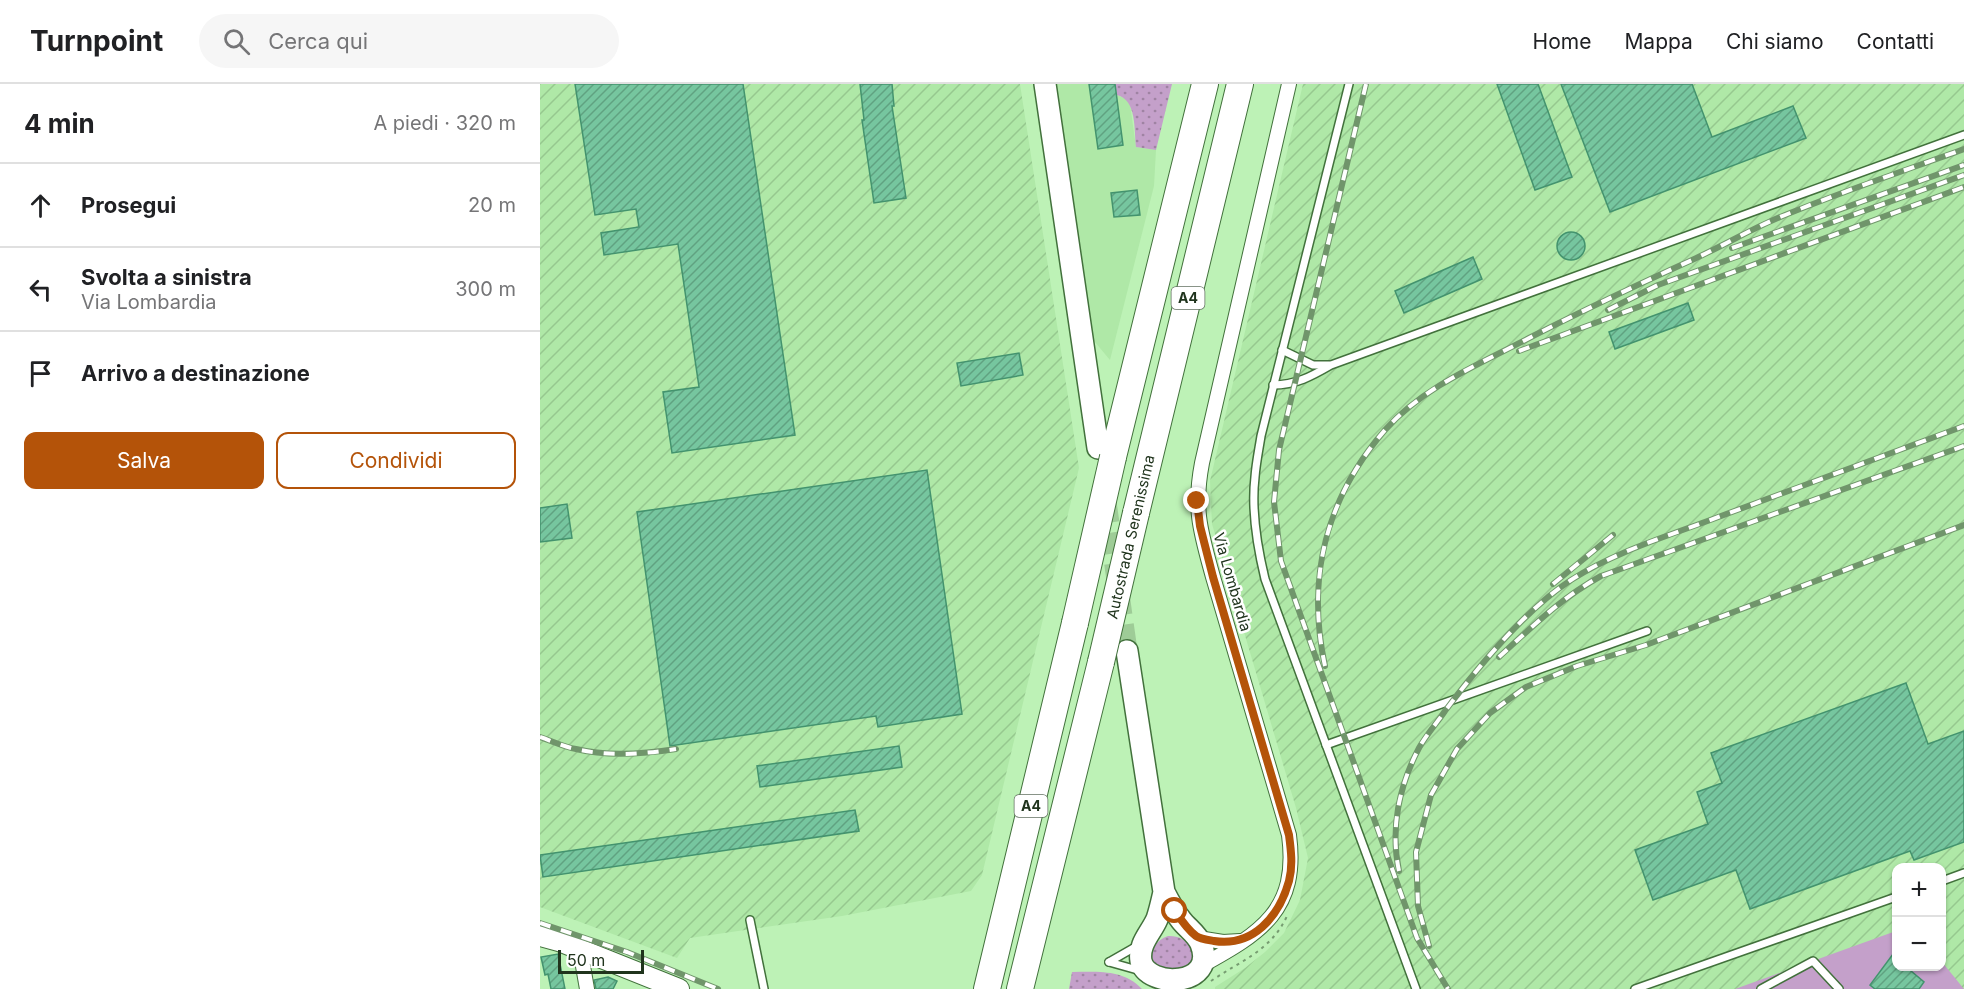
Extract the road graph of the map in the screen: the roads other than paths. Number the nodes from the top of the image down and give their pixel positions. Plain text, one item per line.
1 (1045, 84) edge
2 (1205, 84) edge
3 (1240, 84) edge
4 (1289, 84) edge
5 (1348, 84) edge
6 (1964, 135) edge
7 (1282, 350) junction
8 (1331, 365) junction
9 (1273, 385) junction
10 (1106, 453) junction
11 (1647, 631) dead end
12 (1127, 651) tunnel mouth
13 (1326, 745) junction
14 (1964, 873) edge
15 (1946, 880) edge
16 (1164, 892) junction
17 (1892, 898) edge
18 (750, 920) dead end
19 (1194, 934) junction
20 (1252, 934) junction
21 (540, 936) edge
22 (1147, 937) junction
23 (580, 949) junction
24 (1193, 979) edge
25 (1156, 982) edge
26 (587, 989) edge
27 (679, 989) edge
28 (764, 989) edge
29 (987, 989) edge
30 (1020, 989) edge
31 (1416, 989) edge
32 (1635, 989) edge
33 (1761, 989) edge
34 (1839, 989) edge

1 - 10 main road
2 - 10 highway, A4
3 - 30 highway, Autostrada Serenissima / A4, bridge
4 - 20 street, Via Lombardia
5 - 7 lane
6 - 8 lane
7 - 8 lane
7 - 9 lane
8 - 9 lane
9 - 13 lane
10 - 29 highway, A4, bridge
11 - 13 lane
12 - 16 main road
13 - 31 lane
14 - 15 lane
16 - 19 main road
16 - 22 main road
17 - 32 lane
18 - 28 lane
19 - 20 street, Via Lombardia
19 - 22 main road
19 - 24 main road
20 - 24 street, Via Lombardia
21 - 23 street
22 - 25 main road
22 - 25 lane
23 - 26 street
23 - 27 street
24 - 25 main road
33 - 34 lane

